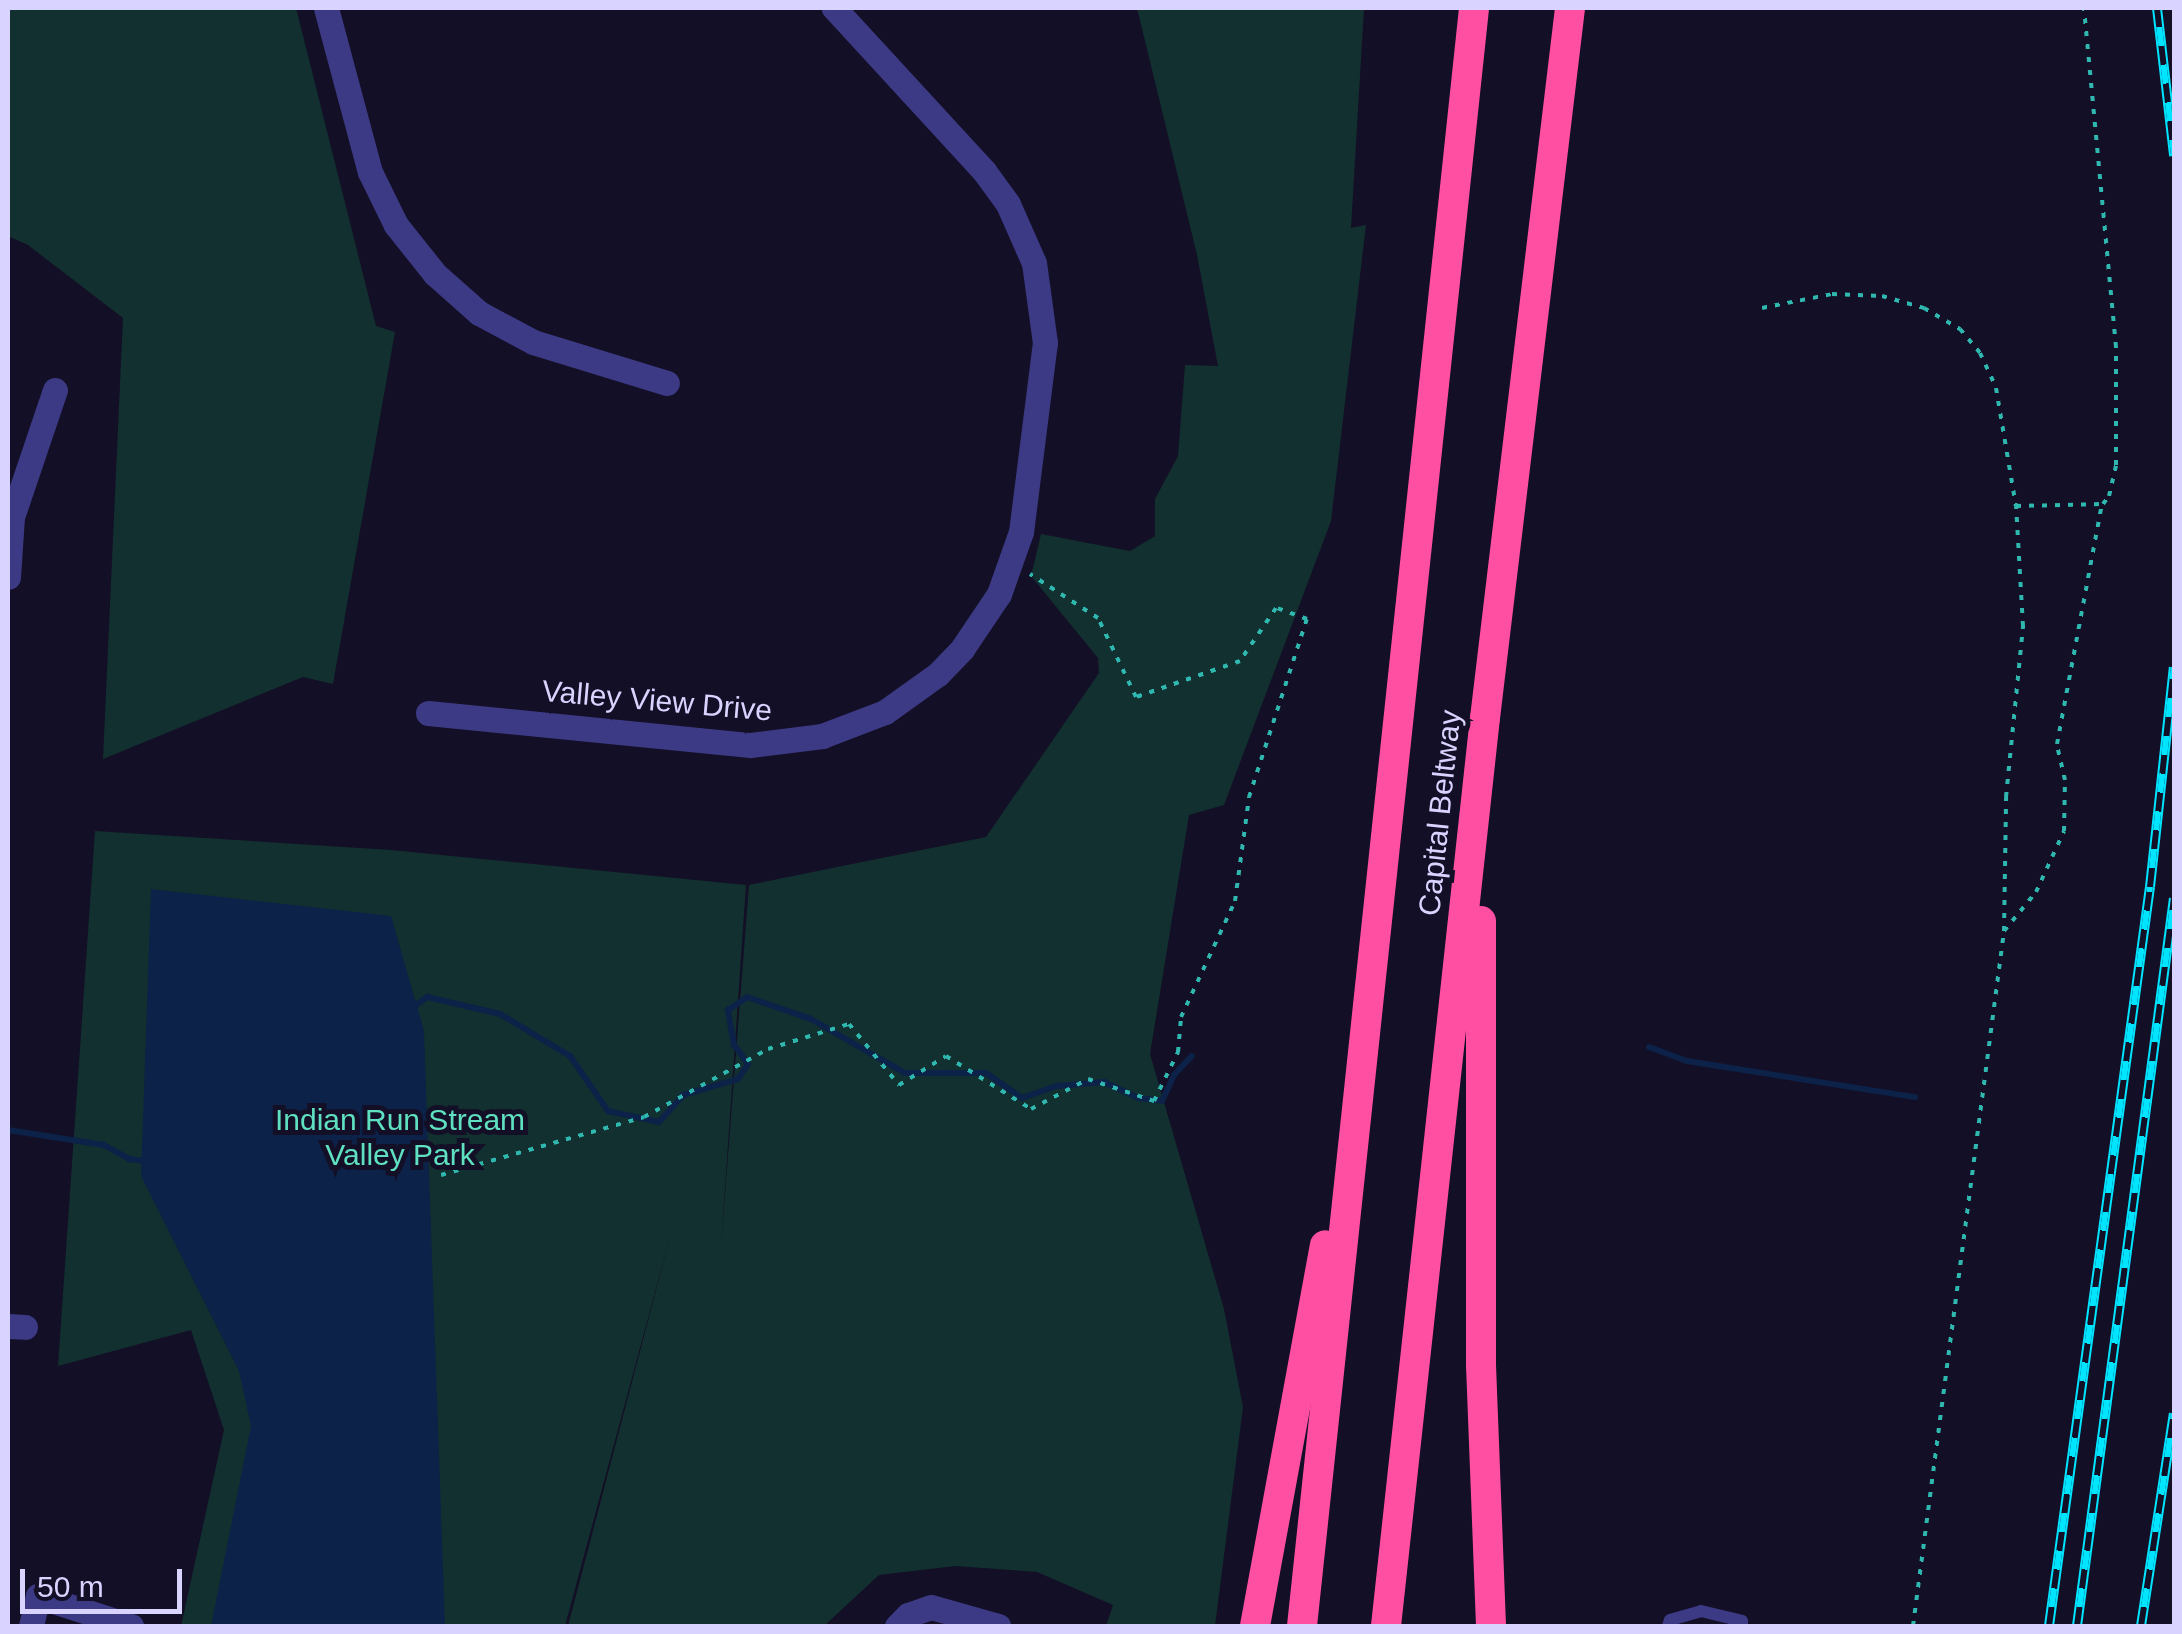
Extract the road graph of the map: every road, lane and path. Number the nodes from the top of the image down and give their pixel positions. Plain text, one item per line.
1 (326, 8) edge
2 (834, 8) edge
3 (1474, 8) edge
4 (1570, 8) edge
5 (2084, 8) edge
6 (1762, 308) dead end
7 (667, 382) dead end
8 (55, 390) dead end
9 (2102, 504) junction
10 (2016, 506) junction
11 (1012, 562) junction
12 (8, 576) edge
13 (428, 713) dead end
14 (1486, 718) junction
15 (2004, 931) junction
16 (1366, 1031) junction
17 (441, 1175) dead end
18 (31, 1626) edge
19 (131, 1626) edge
20 (897, 1626) edge
21 (998, 1626) edge
22 (1255, 1626) edge
23 (1302, 1626) edge
24 (1386, 1626) edge
25 (1491, 1626) edge
26 (1668, 1626) edge
27 (1742, 1626) edge
28 (1914, 1626) edge

1 - 7 street
2 - 11 street, Valley View Drive
3 - 16 highway, Capital Beltway
4 - 14 highway, Capital Beltway
5 - 9 path
6 - 10 path
8 - 12 street
9 - 10 path
9 - 15 path
10 - 15 path
11 - 13 street, Valley View Drive
11 - 17 path
14 - 24 highway, Capital Beltway
14 - 25 highway
15 - 28 path
16 - 22 highway
16 - 23 highway, Capital Beltway
18 - 19 street
20 - 21 street
26 - 27 lane

